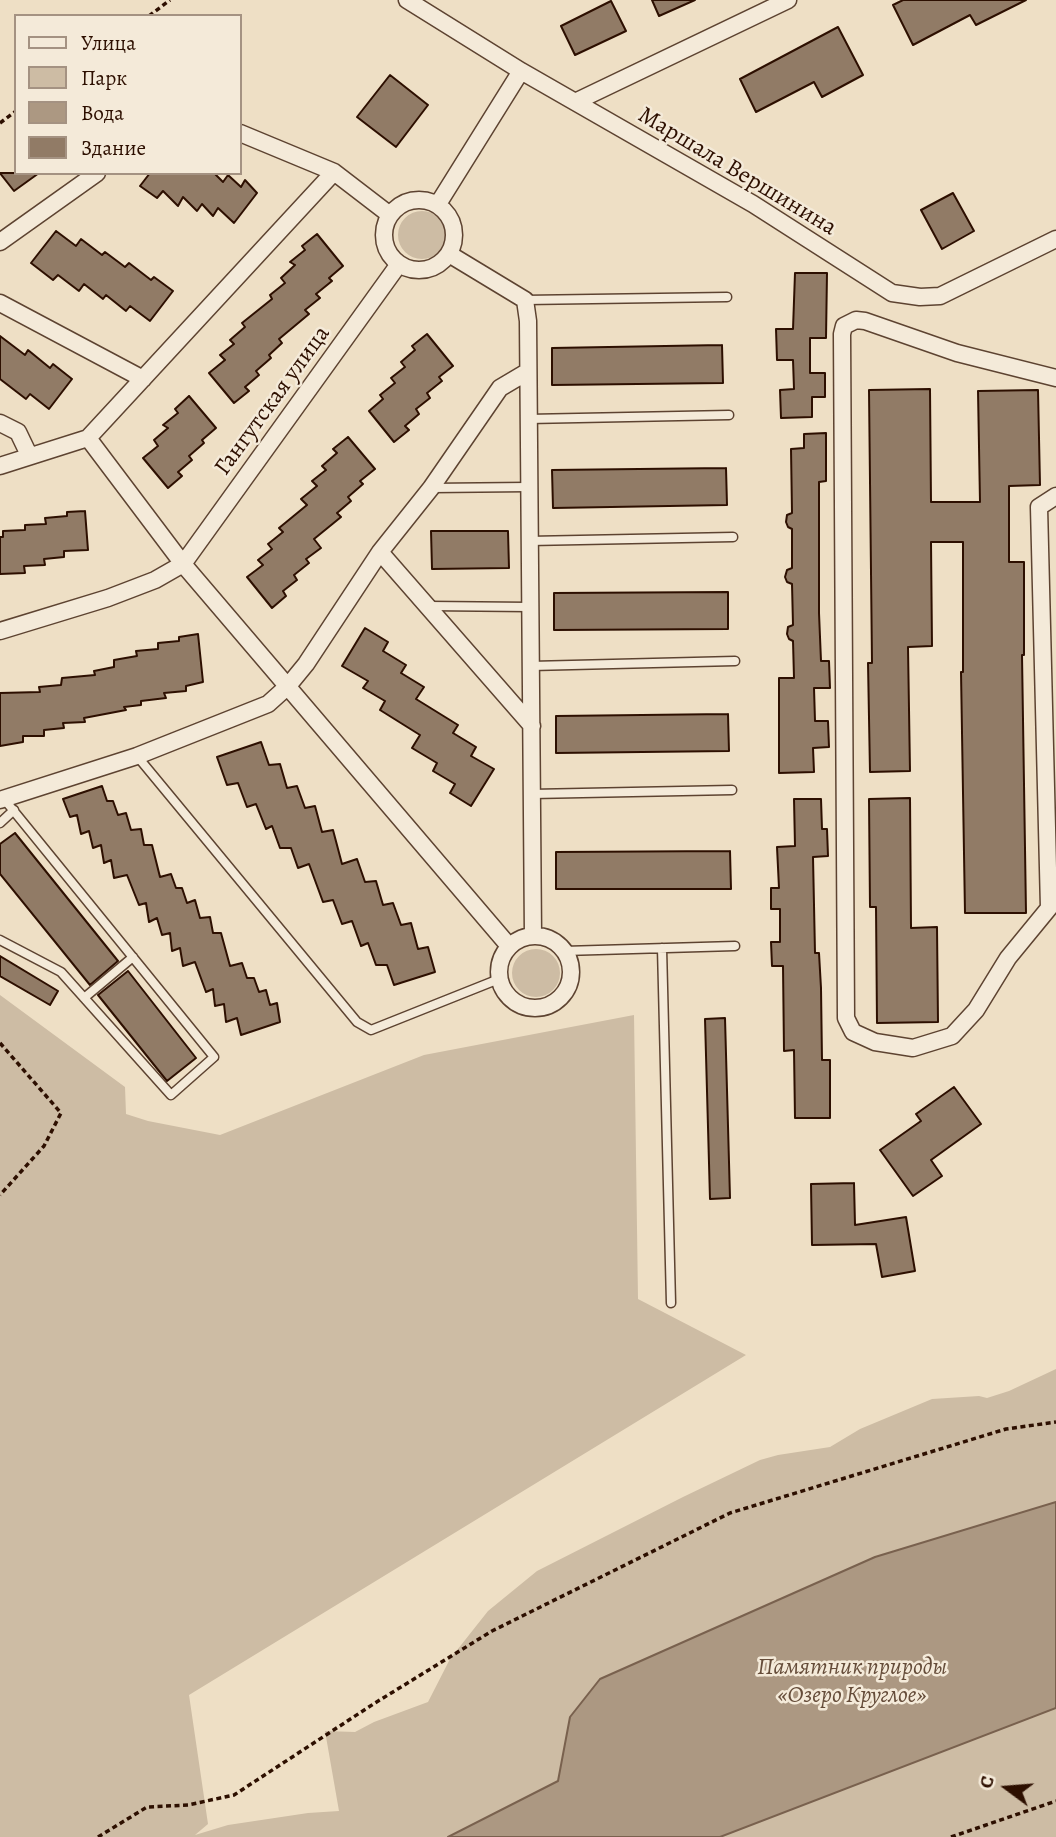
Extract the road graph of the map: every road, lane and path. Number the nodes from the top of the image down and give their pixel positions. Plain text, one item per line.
1 (170, 0) edge
2 (407, 0) edge
3 (788, 0) edge
4 (152, 14) edge
5 (521, 71) junction
6 (575, 102) junction
7 (242, 134) edge
8 (334, 172) junction
9 (94, 175) edge
10 (438, 204) junction
11 (390, 215) junction
12 (1056, 239) edge
13 (0, 242) edge
14 (449, 254) junction
15 (399, 264) junction
16 (727, 297) dead end
17 (525, 300) junction
18 (0, 303) edge
19 (527, 372) junction
20 (1056, 378) edge
21 (143, 379) junction
22 (729, 415) dead end
23 (527, 419) junction
24 (0, 423) edge
25 (88, 438) junction
26 (29, 455) junction
27 (0, 466) edge
28 (528, 486) junction
29 (431, 488) junction
30 (1056, 496) edge
31 (733, 537) dead end
32 (529, 541) junction
33 (380, 552) junction
34 (183, 564) junction
35 (428, 606) junction
36 (530, 607) junction
37 (0, 631) edge
38 (734, 662) dead end
39 (531, 666) junction
40 (288, 686) junction
41 (532, 726) junction
42 (137, 756) junction
43 (1051, 765) edge
44 (732, 790) dead end
45 (533, 793) junction
46 (6, 803) edge
47 (0, 823) edge
48 (1052, 909) edge
49 (533, 936) junction
50 (0, 940) edge
51 (509, 946) junction
52 (735, 946) dead end
53 (662, 948) junction
54 (564, 951) junction
55 (133, 957) junction
56 (499, 979) junction
57 (84, 998) junction
58 (0, 1043) edge
59 (0, 1195) edge
60 (671, 1303) dead end
61 (1056, 1422) edge
62 (1056, 1801) edge
63 (97, 1837) edge
64 (951, 1837) edge

1 - 4 path
2 - 5 street, Маршала Вершинина
3 - 6 street
5 - 6 street, Маршала Вершинина
5 - 10 street
6 - 12 street, Маршала Вершинина
7 - 8 street
8 - 11 street
8 - 21 street
9 - 13 street
10 - 11 street
10 - 14 street
11 - 15 street
14 - 15 street
14 - 17 street
15 - 34 street, Гангутская улица
16 - 17 lane
17 - 19 street
18 - 21 street
19 - 23 street
19 - 29 street
20 - 48 street
21 - 25 street
22 - 23 lane
23 - 28 street
24 - 26 street
25 - 26 street
25 - 34 street
26 - 27 street
28 - 29 lane
28 - 32 street
29 - 33 street
30 - 43 street
31 - 32 lane
32 - 36 street
33 - 35 street
33 - 40 street
34 - 37 street, Гангутская улица
34 - 40 street
35 - 36 lane
35 - 41 street
36 - 39 street
38 - 39 lane
39 - 41 street
40 - 42 street
40 - 51 street
41 - 45 street
42 - 46 street
42 - 56 lane
43 - 48 street
44 - 45 lane
45 - 49 street
46 - 47 lane
46 - 55 lane
49 - 51 street
49 - 54 street
50 - 57 lane
51 - 56 street
52 - 53 lane
53 - 54 lane
53 - 60 lane
54 - 56 street
55 - 57 lane
55 - 57 lane
58 - 59 path
61 - 63 path
62 - 64 path

